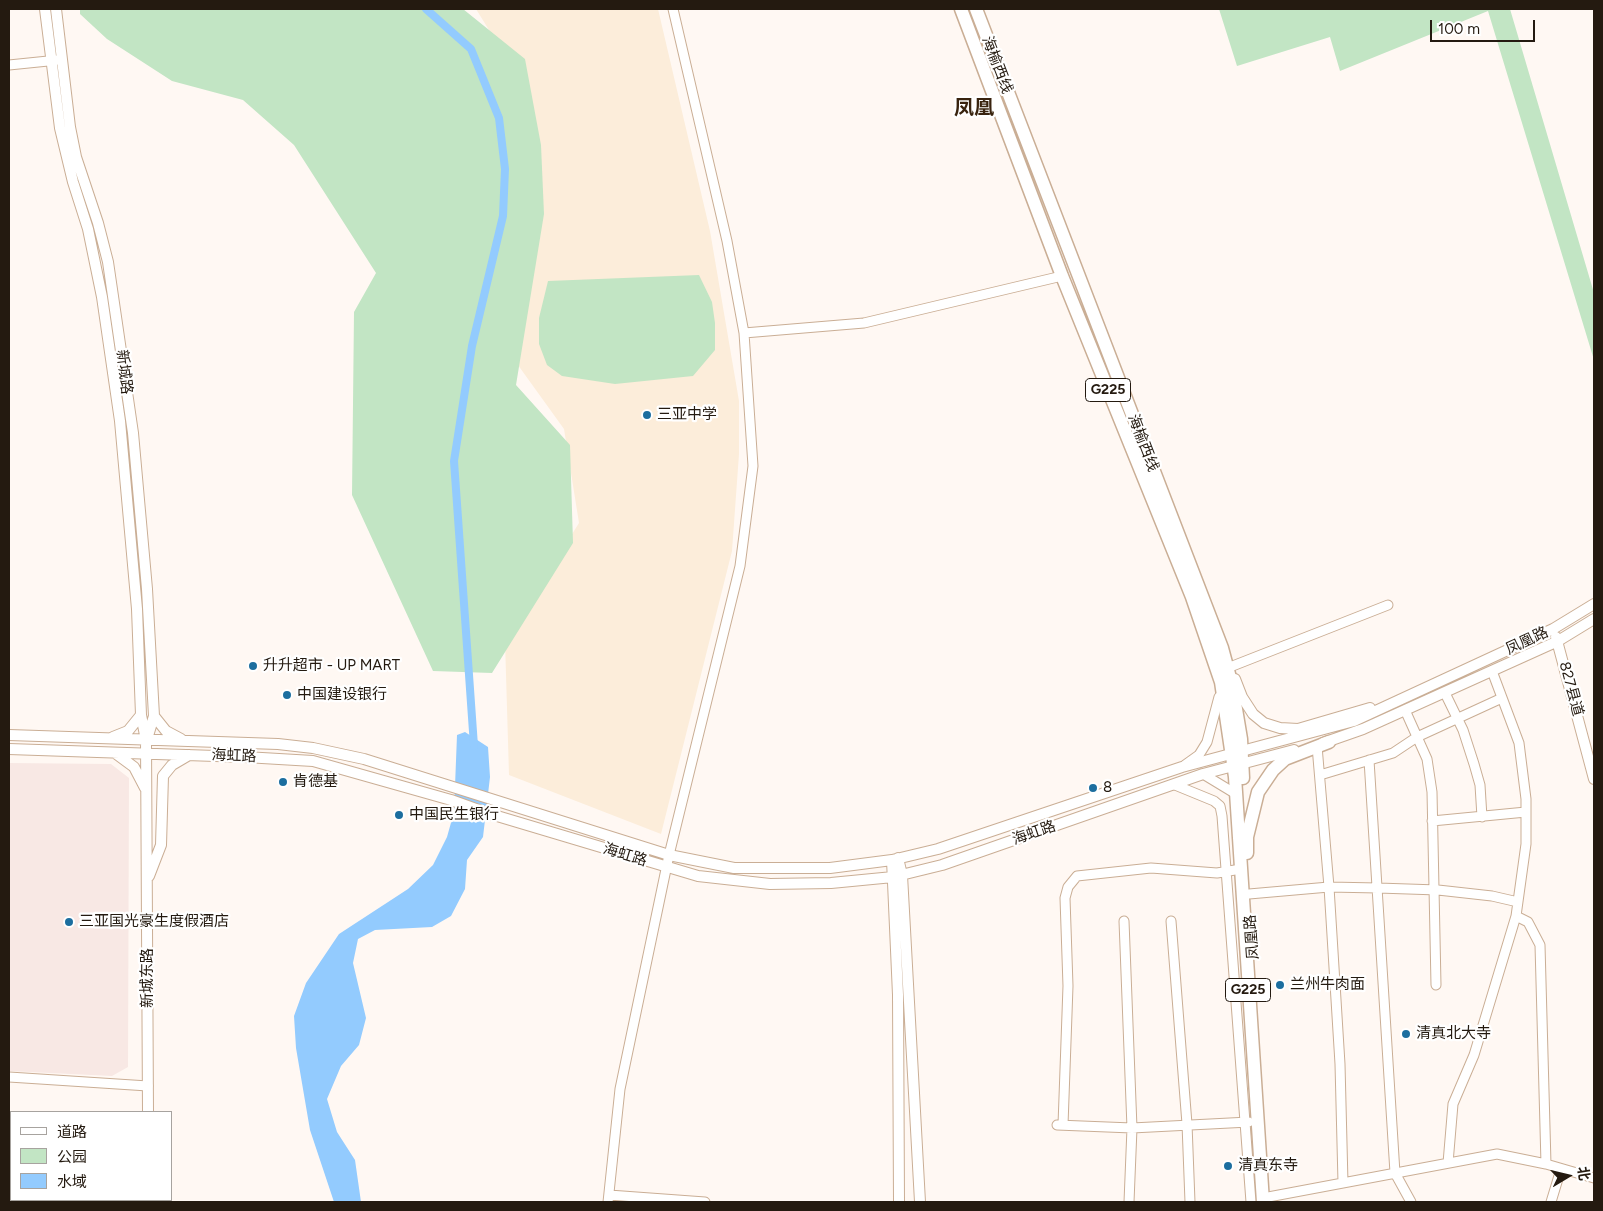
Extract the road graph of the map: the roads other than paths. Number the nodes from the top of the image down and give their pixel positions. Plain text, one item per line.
1 (45, 9) edge
2 (56, 9) edge
3 (672, 9) edge
4 (961, 9) edge
5 (976, 9) edge
6 (61, 59) junction
7 (50, 61) junction
8 (9, 65) edge
9 (1062, 276) junction
10 (744, 332) junction
11 (1594, 604) edge
12 (1388, 605) dead end
13 (1594, 619) edge
14 (1553, 629) junction
15 (1558, 641) junction
16 (1222, 648) junction
17 (1230, 666) junction
18 (1492, 671) junction
19 (1221, 682) junction
20 (1445, 692) junction
21 (1409, 697) junction
22 (1502, 698) junction
23 (1405, 710) junction
24 (141, 715) junction
25 (154, 716) junction
26 (1457, 718) junction
27 (9, 736) edge
28 (1417, 736) junction
29 (106, 739) junction
30 (146, 740) junction
31 (187, 741) junction
32 (1323, 744) junction
33 (9, 749) edge
34 (1237, 751) junction
35 (114, 752) junction
36 (146, 753) junction
37 (190, 754) junction
38 (1369, 760) junction
39 (1182, 767) junction
40 (1237, 769) junction
41 (1203, 774) junction
42 (1320, 775) junction
43 (1594, 779) edge
44 (1175, 785) junction
45 (147, 793) junction
46 (1236, 794) junction
47 (1526, 812) junction
48 (1482, 817) junction
49 (1432, 822) junction
50 (669, 855) junction
51 (895, 859) junction
52 (1244, 865) junction
53 (668, 867) junction
54 (1226, 871) junction
55 (898, 876) junction
56 (147, 881) junction
57 (1329, 887) junction
58 (1378, 888) junction
59 (1433, 890) junction
60 (1249, 894) junction
61 (1518, 902) junction
62 (1516, 916) junction
63 (1124, 921) dead end
64 (1171, 921) dead end
65 (1436, 985) dead end
66 (9, 1077) edge
67 (148, 1086) junction
68 (148, 1111) edge
69 (1251, 1122) junction
70 (1187, 1124) junction
71 (1132, 1128) junction
72 (1448, 1163) junction
73 (1546, 1164) junction
74 (1561, 1169) junction
75 (1395, 1173) junction
76 (1594, 1178) edge
77 (1344, 1183) junction
78 (608, 1198) edge
79 (1267, 1200) edge
80 (705, 1202) edge
81 (899, 1202) edge
82 (920, 1202) edge
83 (1129, 1202) edge
84 (1190, 1202) edge
85 (1251, 1202) edge
86 (1411, 1202) edge
87 (1552, 1202) edge

1 - 7 main road, 新城路
2 - 6 main road, 新城路
3 - 10 street
4 - 9 highway, 海榆西线 / G225
5 - 16 highway, 海榆西线 / G225
6 - 7 street
6 - 25 main road, 新城路
7 - 8 street
7 - 24 main road, 新城路
9 - 10 street
9 - 19 highway, 海榆西线 / G225
10 - 50 street
11 - 14 main road, 凤凰路
12 - 17 street
13 - 15 main road, 凤凰路
14 - 15 main road, 827县道
14 - 21 main road, 凤凰路
15 - 18 main road, 凤凰路
15 - 43 main road, 827县道
16 - 17 main road
16 - 34 highway, 海榆西线 / G225
17 - 21 main road
18 - 20 main road, 凤凰路
18 - 22 street
19 - 34 highway, 海榆西线 / G225
19 - 39 street
20 - 23 main road, 凤凰路
20 - 26 street
21 - 34 main road, 凤凰路
22 - 26 street
22 - 47 street
23 - 28 street
23 - 32 main road, 凤凰路
24 - 29 main road
24 - 30 main road, 新城路
25 - 30 main road, 新城路
25 - 31 main road
26 - 28 street
26 - 48 street
27 - 29 main road, 海虹路
28 - 38 street
28 - 49 street
29 - 30 main road, 海虹路
30 - 31 main road, 海虹路
30 - 36 main road, 新城路
31 - 50 main road, 海虹路
32 - 40 main road, 凤凰路
32 - 42 street
32 - 52 highway, 凤凰路 / G225
33 - 35 main road, 海虹路
34 - 39 main road, 海虹路
34 - 40 highway, 海榆西线 / G225
35 - 36 main road, 海虹路
35 - 45 main road
36 - 37 main road, 海虹路
36 - 45 main road, 新城东路
37 - 53 main road, 海虹路
37 - 56 main road
38 - 42 street
38 - 58 street
39 - 51 main road, 海虹路
40 - 41 main road, 海虹路
40 - 46 highway, 凤凰路 / G225
40 - 52 highway, 海榆西线 / G225
41 - 44 main road, 海虹路
41 - 46 street
42 - 57 street
44 - 54 street
44 - 55 main road, 海虹路
45 - 56 main road, 新城东路
46 - 52 highway, 凤凰路 / G225
47 - 48 street
47 - 61 street
48 - 49 street
49 - 59 street
50 - 51 main road, 海虹路
50 - 53 street
51 - 55 main road
52 - 54 street
52 - 60 highway, 凤凰路 / G225
52 - 69 highway, 凤凰路 / G225
53 - 55 main road, 海虹路
53 - 78 street
54 - 69 street
54 - 71 street
55 - 81 main road
55 - 82 main road
56 - 67 main road, 新城东路
57 - 58 street
57 - 60 street
57 - 77 street
58 - 59 street
58 - 75 street
59 - 61 street
59 - 65 street
60 - 79 highway, 凤凰路 / G225
61 - 62 street
62 - 72 street
62 - 73 street
63 - 71 street
64 - 70 street
66 - 67 street
67 - 68 main road, 新城东路
69 - 70 street
69 - 79 highway, 凤凰路 / G225
69 - 85 street
70 - 71 street
70 - 84 street
71 - 83 street
72 - 73 street
72 - 75 street
73 - 74 street
74 - 76 street
74 - 87 street
75 - 77 street
75 - 86 street
77 - 79 street
78 - 80 street

